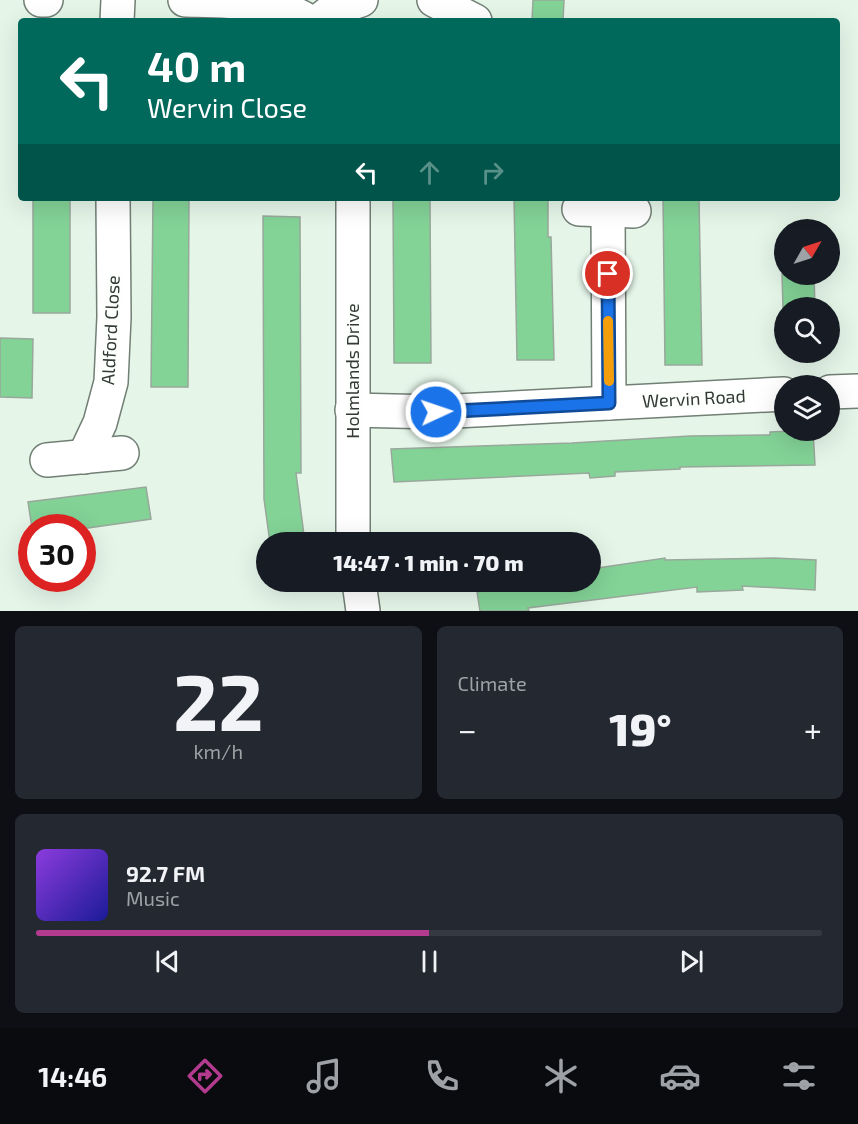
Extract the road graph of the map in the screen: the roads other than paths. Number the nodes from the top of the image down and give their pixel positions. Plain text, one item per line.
1 (118, 0) edge
2 (185, 0) edge
3 (361, 0) edge
4 (434, 0) edge
5 (117, 18) edge
6 (305, 18) edge
7 (323, 18) edge
8 (469, 18) edge
9 (113, 201) edge
10 (353, 201) edge
11 (607, 210) dead end
12 (858, 391) edge
13 (840, 392) edge
14 (774, 395) edge
15 (609, 403) junction
16 (352, 410) junction
17 (122, 453) dead end
18 (84, 457) junction
19 (47, 460) dead end
20 (353, 532) edge
21 (360, 592) edge
22 (363, 611) edge

1 - 5 street
2 - 6 street
3 - 7 street
4 - 8 street
9 - 18 street, Aldford Close
10 - 16 street, Holmlands Drive
11 - 15 street
12 - 13 street
14 - 15 street, Wervin Road
15 - 16 street, Wervin Road
16 - 20 street, Holmlands Drive
17 - 18 street
18 - 19 street
21 - 22 street

